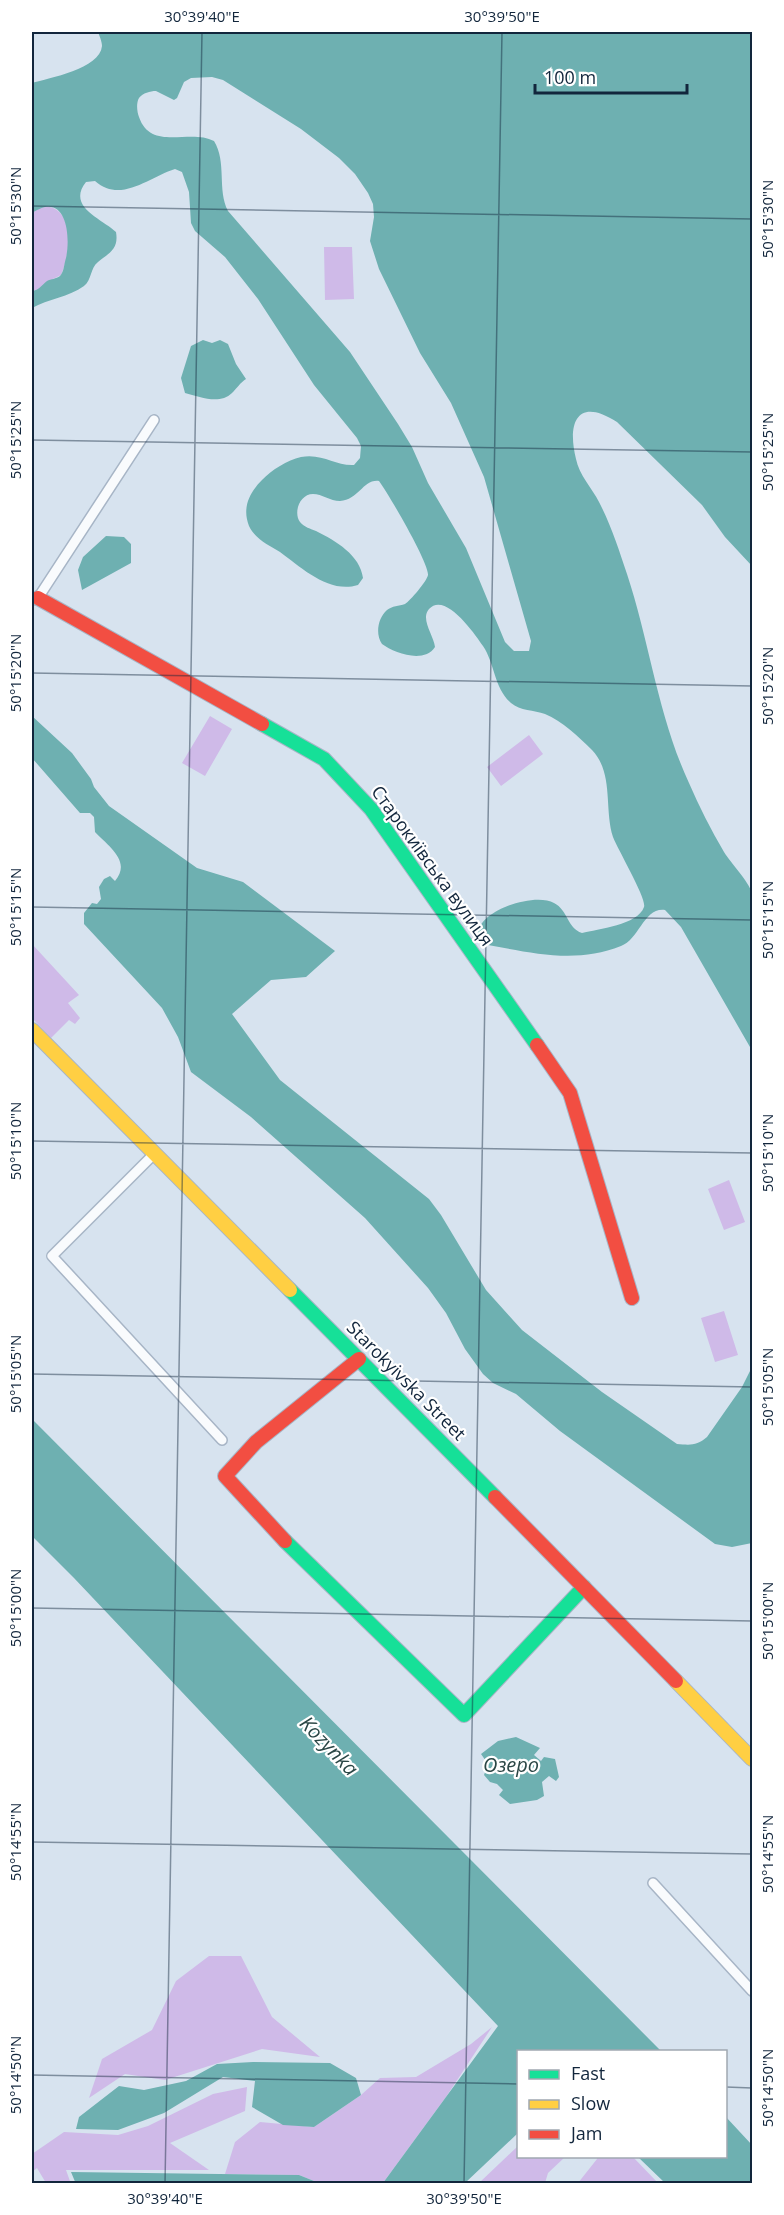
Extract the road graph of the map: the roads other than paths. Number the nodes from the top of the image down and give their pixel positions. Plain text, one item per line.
1 (154, 420) dead end
2 (35, 598) edge
3 (32, 1030) edge
4 (154, 1154) junction
5 (632, 1298) dead end
6 (359, 1359) junction
7 (222, 1440) dead end
8 (584, 1587) junction
9 (753, 1759) edge
10 (653, 1883) dead end
11 (753, 1991) edge

1 - 2 street, Старокиївська вулиця
2 - 5 street, Старокиївська вулиця
3 - 4 street, Starokyivska Street
4 - 6 street, Starokyivska Street
4 - 7 street
6 - 8 street, Starokyivska Street
6 - 8 street
8 - 9 street, Starokyivska Street
10 - 11 street

